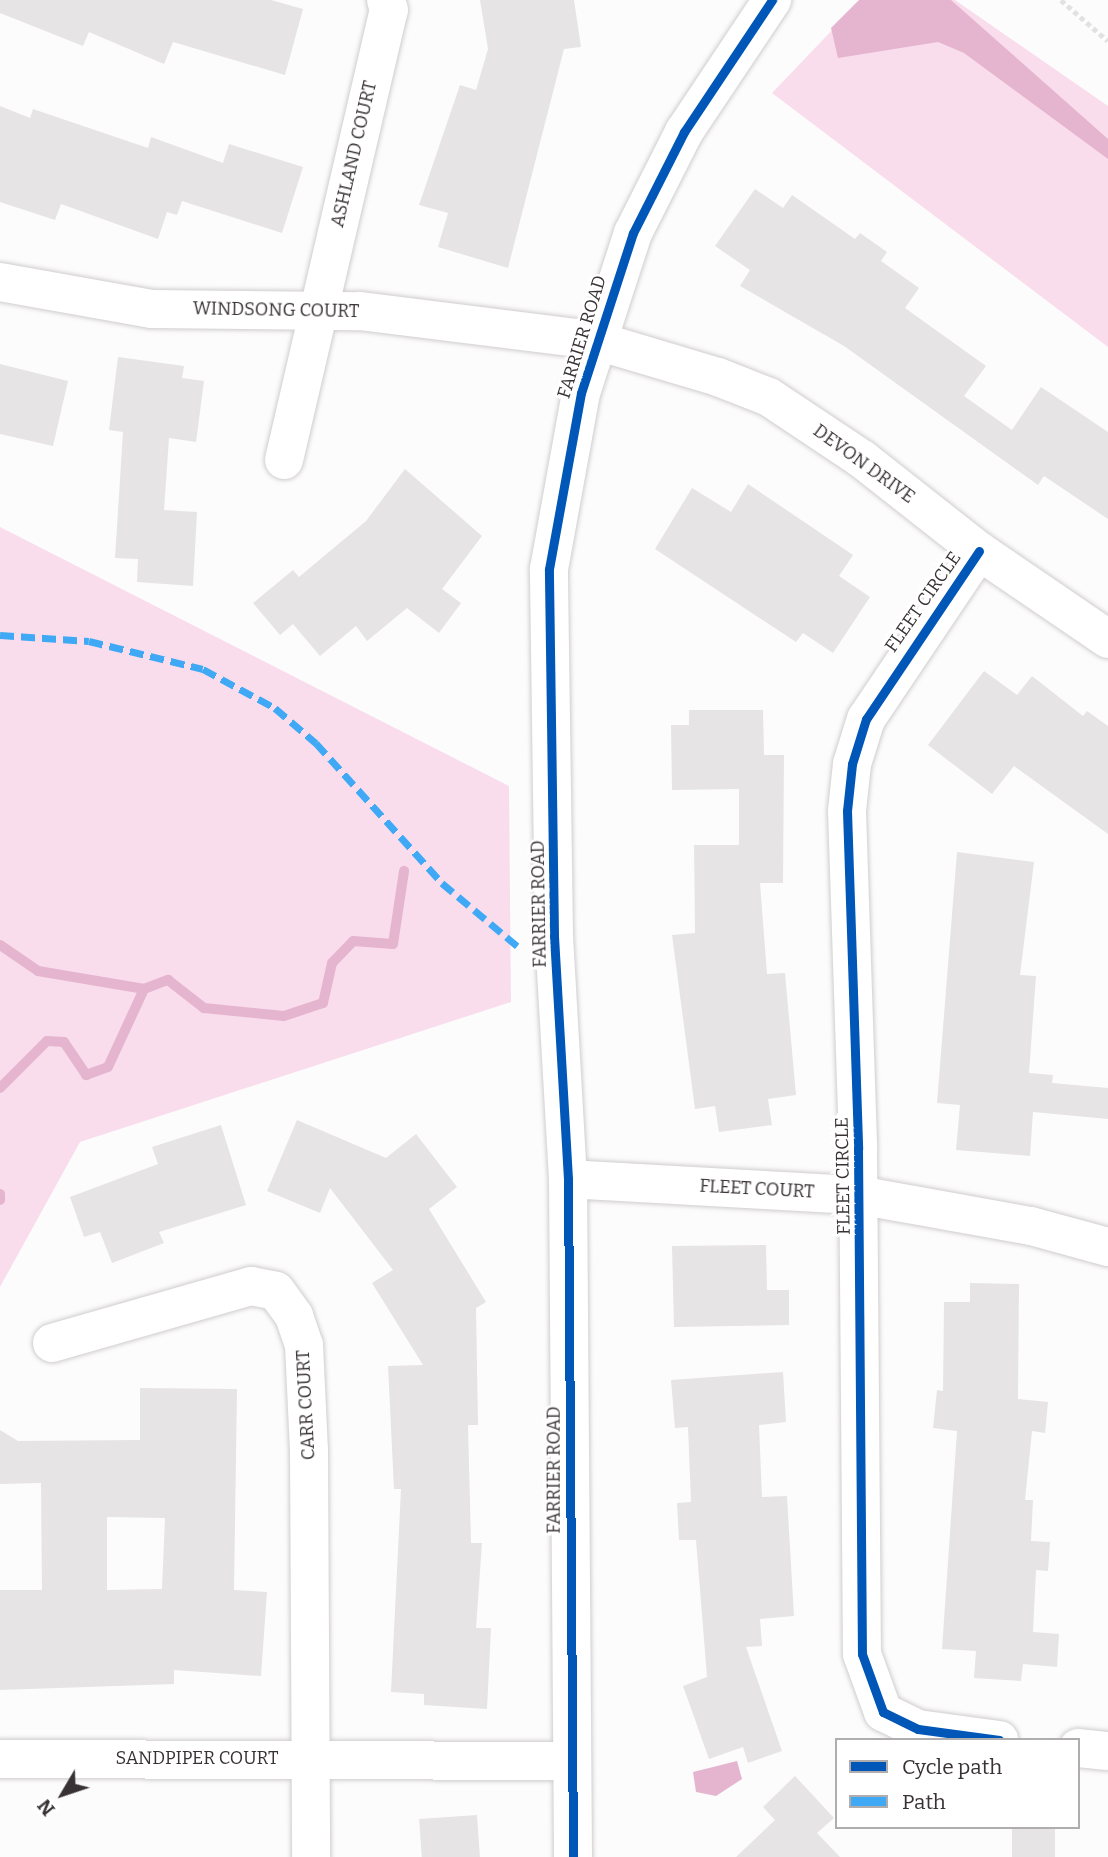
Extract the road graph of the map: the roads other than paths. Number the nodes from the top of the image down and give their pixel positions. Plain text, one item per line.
1 (386, 0) edge
2 (772, 0) edge
3 (0, 282) edge
4 (318, 308) junction
5 (594, 340) junction
6 (284, 460) dead end
7 (979, 551) junction
8 (1108, 639) edge
9 (568, 1179) junction
10 (858, 1195) junction
11 (1108, 1247) edge
12 (52, 1343) dead end
13 (984, 1738) edge
14 (1080, 1748) edge
15 (1108, 1751) edge
16 (310, 1758) junction
17 (0, 1759) edge
18 (572, 1761) junction
19 (312, 1857) edge
20 (573, 1857) edge

1 - 4 street, ASHLAND COURT
2 - 5 street, FARRIER ROAD
3 - 4 street, WINDSONG COURT
4 - 5 street, WINDSONG COURT
4 - 6 street, ASHLAND COURT
5 - 7 street, DEVON DRIVE
5 - 9 street, FARRIER ROAD
7 - 8 street, DEVON DRIVE
7 - 10 street, FLEET CIRCLE
9 - 10 street, FLEET COURT
9 - 18 street, FARRIER ROAD
10 - 11 street, FLEET COURT
10 - 13 street, FLEET CIRCLE
12 - 16 street, CARR COURT
14 - 15 street
16 - 17 street, SANDPIPER COURT
16 - 18 street, SANDPIPER COURT
16 - 19 street, CARR COURT
18 - 20 street, FARRIER ROAD

